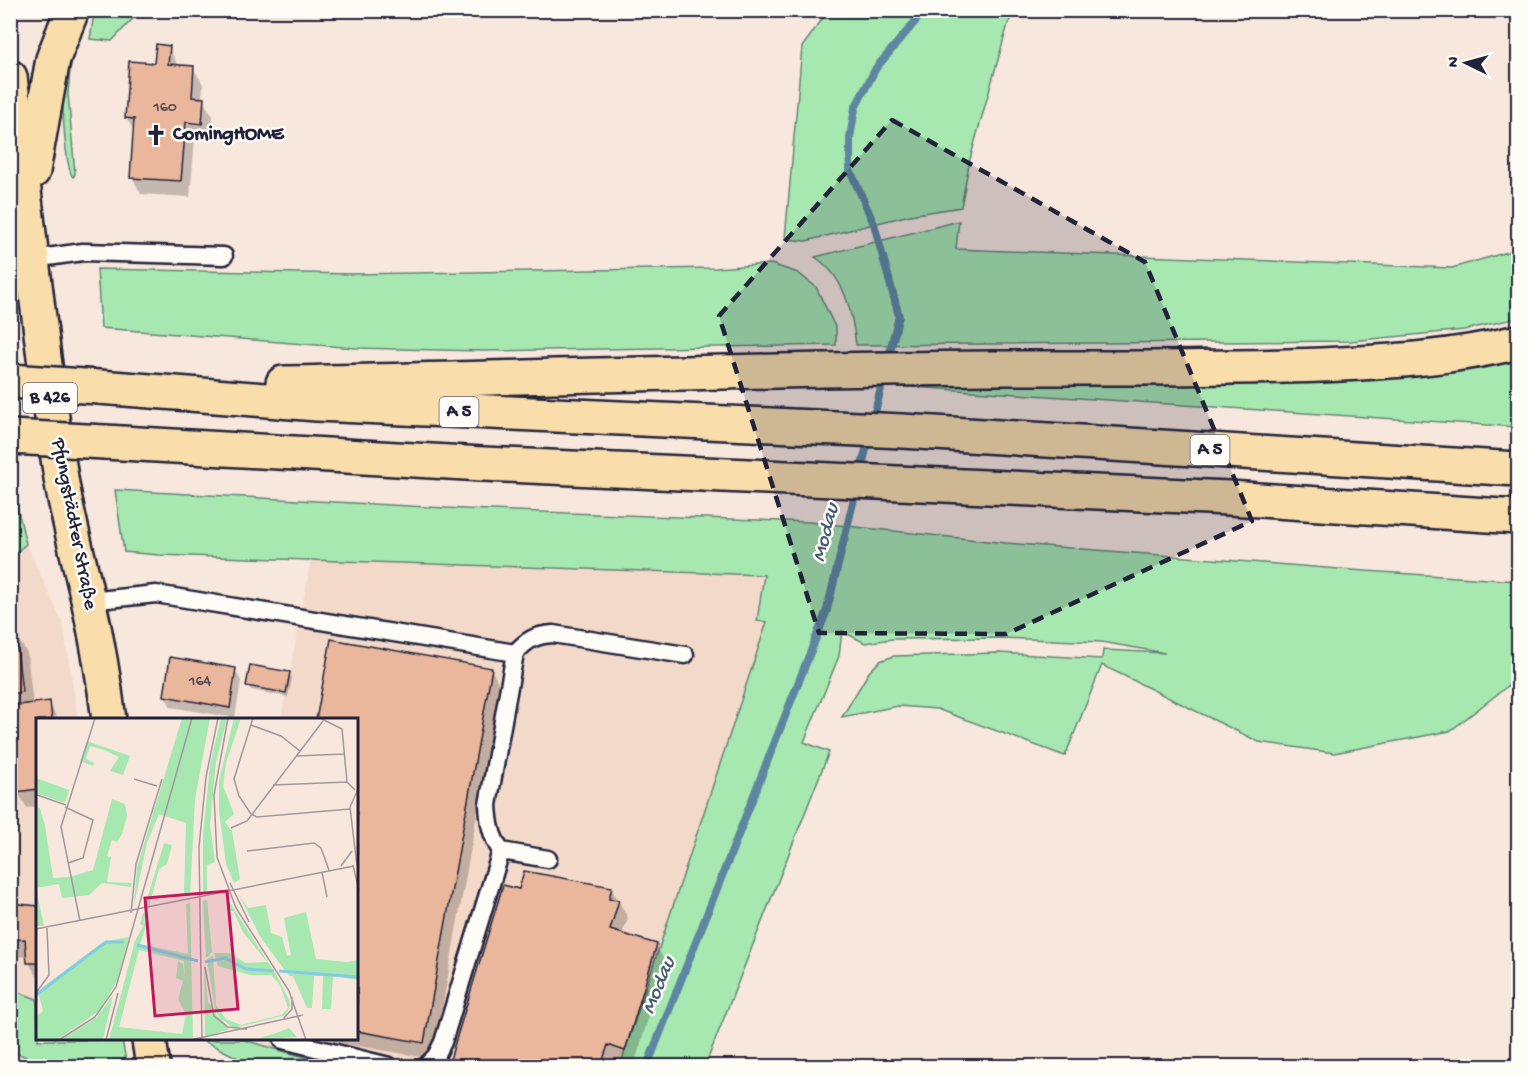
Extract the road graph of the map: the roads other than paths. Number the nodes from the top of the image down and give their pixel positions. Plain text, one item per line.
1 (72, 10) edge
2 (10, 77) edge
3 (10, 162) edge
4 (27, 202) junction
5 (224, 256) dead end
6 (33, 259) junction
7 (1518, 342) edge
8 (10, 381) edge
9 (99, 387) junction
10 (10, 437) edge
11 (1518, 468) edge
12 (1518, 517) edge
13 (89, 601) junction
14 (515, 653) junction
15 (685, 655) dead end
16 (109, 718) edge
17 (501, 851) junction
18 (548, 859) dead end
19 (149, 1041) edge
20 (287, 1041) edge
21 (153, 1066) edge
22 (389, 1066) edge
23 (426, 1066) edge

1 - 4 main road, B 426
2 - 4 main road, Pfungstädter Straße / B 426
3 - 4 main road
4 - 6 main road, Pfungstädter Straße / B 426
5 - 6 lane
6 - 13 main road, Pfungstädter Straße / B 426
7 - 9 main road
8 - 9 main road, A 5, bridge
9 - 11 main road, A 5
10 - 12 main road, bridge
13 - 14 lane
13 - 16 main road, Pfungstädter Straße / B 426
14 - 15 lane
14 - 17 lane
17 - 18 lane
17 - 23 lane
19 - 21 main road
20 - 22 lane

